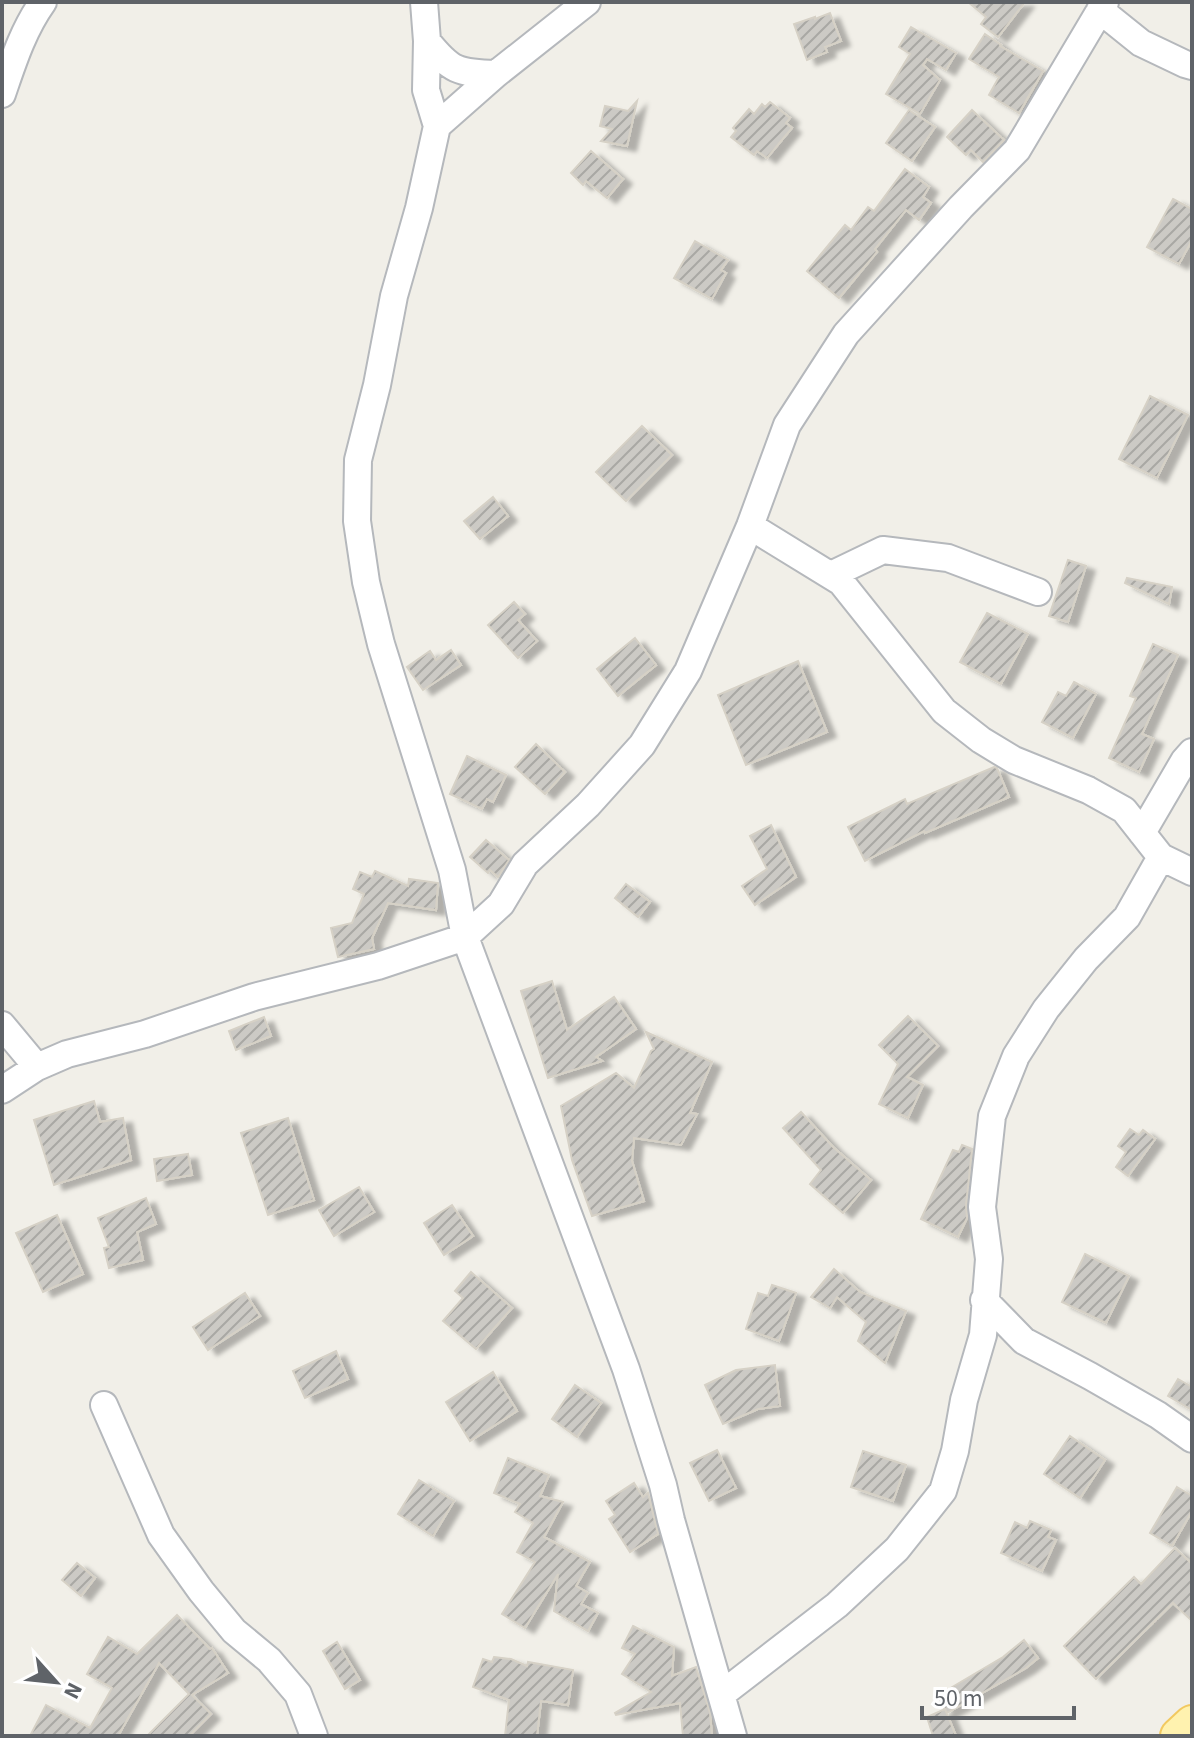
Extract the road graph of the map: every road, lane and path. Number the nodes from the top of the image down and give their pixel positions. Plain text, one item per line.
1 (43, 2) edge
2 (424, 2) edge
3 (587, 2) edge
4 (1102, 6) edge
5 (427, 41) junction
6 (1192, 66) edge
7 (496, 74) junction
8 (2, 94) edge
9 (437, 126) junction
10 (750, 526) junction
11 (831, 575) junction
12 (1038, 592) dead end
13 (1192, 752) edge
14 (1142, 833) junction
15 (1161, 857) junction
16 (1192, 872) edge
17 (465, 937) junction
18 (2, 1025) edge
19 (37, 1067) junction
20 (2, 1090) edge
21 (984, 1300) junction
22 (104, 1405) dead end
23 (1192, 1439) edge
24 (722, 1694) junction
25 (1192, 1723) edge
26 (314, 1736) edge
27 (733, 1736) edge
28 (1178, 1736) edge

1 - 8 street
2 - 5 street
3 - 7 street
4 - 6 street
4 - 10 street
5 - 7 street
5 - 9 street
7 - 9 street
9 - 17 street
10 - 11 street
10 - 17 street
11 - 12 street
11 - 14 street
13 - 14 street
14 - 15 street
15 - 16 street
15 - 21 street
17 - 19 street
17 - 24 street
18 - 19 street
19 - 20 street
21 - 23 street
21 - 24 street
22 - 26 street
24 - 27 street
25 - 28 main road

